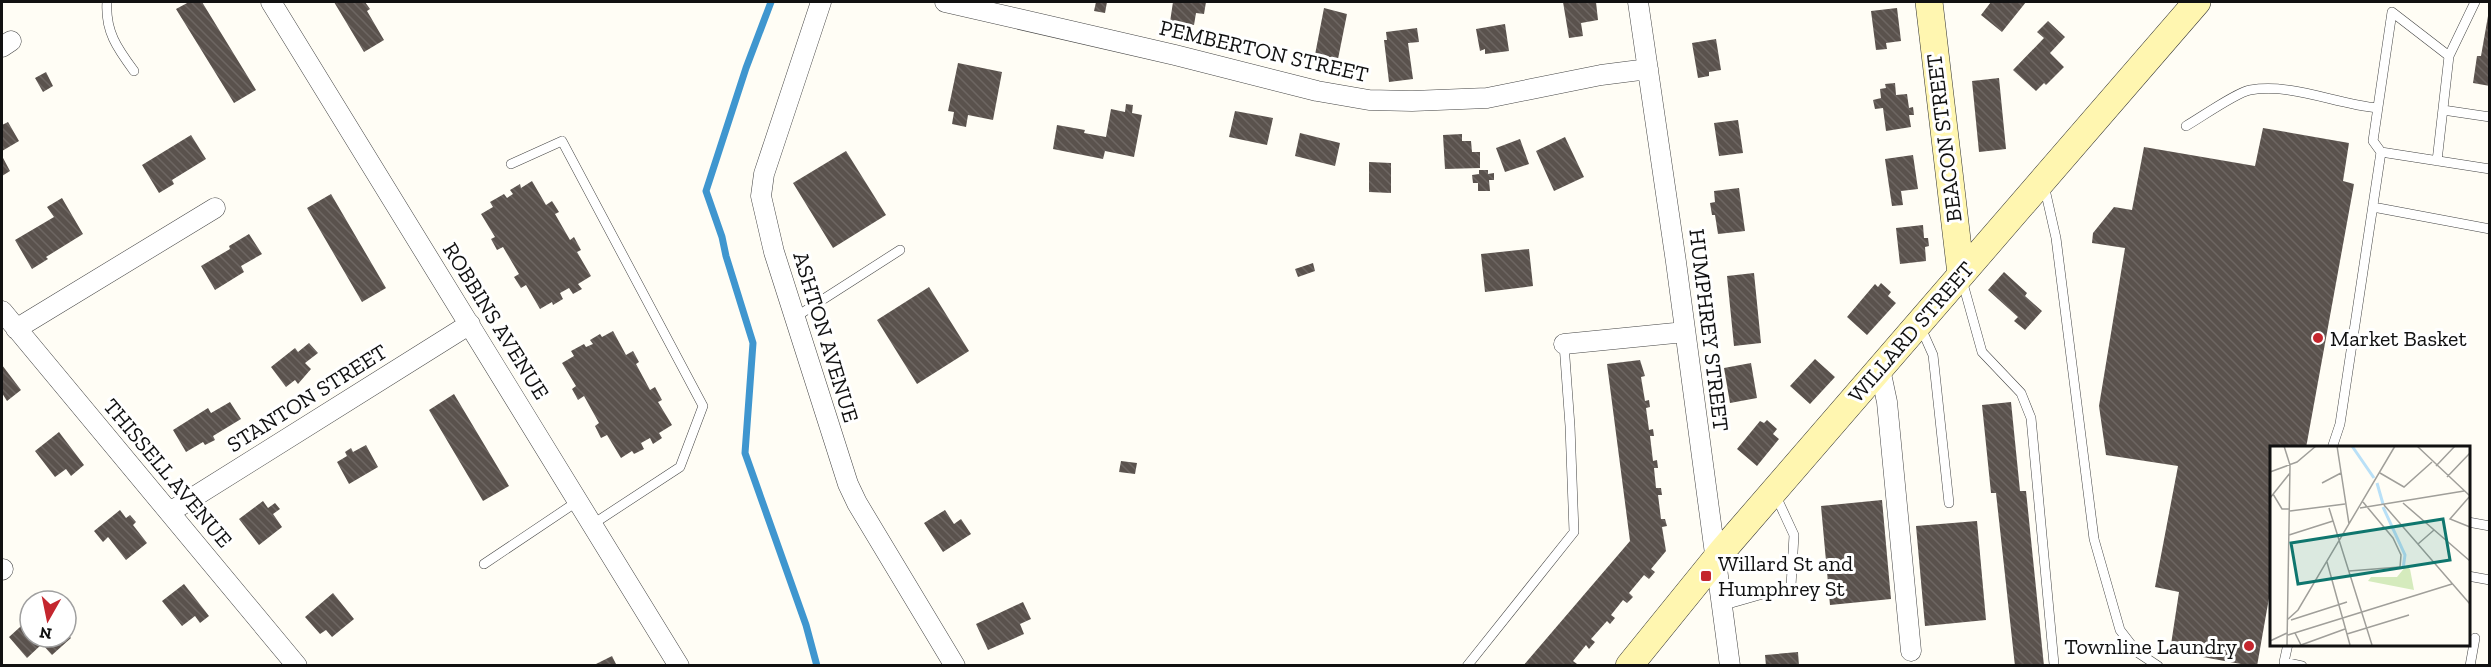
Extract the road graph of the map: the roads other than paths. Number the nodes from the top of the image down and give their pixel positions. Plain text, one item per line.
1 (107, 2) edge
2 (271, 2) edge
3 (821, 2) edge
4 (945, 2) edge
5 (1638, 2) edge
6 (1929, 2) edge
7 (2197, 2) edge
8 (2475, 2) edge
9 (2449, 56) junction
10 (1648, 69) junction
11 (134, 71) dead end
12 (2378, 108) junction
13 (2443, 110) junction
14 (2490, 117) edge
15 (2186, 126) dead end
16 (2381, 152) junction
17 (2437, 161) junction
18 (511, 164) dead end
19 (2490, 169) edge
20 (2042, 180) junction
21 (2373, 207) junction
22 (215, 208) dead end
23 (2490, 229) edge
24 (900, 250) dead end
25 (1961, 274) junction
26 (2, 311) edge
27 (794, 318) junction
28 (470, 324) junction
29 (1919, 324) junction
30 (16, 328) junction
31 (1685, 332) junction
32 (1564, 344) joint
33 (1880, 369) junction
34 (2333, 446) edge
35 (1774, 492) junction
36 (578, 501) junction
37 (1949, 503) dead end
38 (170, 512) junction
39 (2470, 522) edge
40 (592, 525) junction
41 (2490, 526) edge
42 (1714, 561) junction
43 (484, 564) dead end
44 (2470, 576) edge
45 (2490, 580) edge
46 (1721, 606) junction
47 (2475, 638) dead end
48 (2288, 646) edge
49 (1911, 651) dead end
50 (2054, 664) dead end
51 (2281, 664) edge
52 (297, 666) edge
53 (679, 666) edge
54 (955, 666) edge
55 (1467, 666) edge
56 (1629, 666) edge
57 (1730, 666) edge
58 (2158, 666) edge
59 (2302, 666) edge
60 (2470, 666) edge

1 - 11 lane
2 - 28 street, ROBBINS AVENUE
3 - 27 street, ASHTON AVENUE
4 - 10 street, PEMBERTON STREET
5 - 10 street, HUMPHREY STREET
6 - 25 main road, BEACON STREET
7 - 20 main road, WILLARD STREET
8 - 9 lane
9 - 12 lane
9 - 13 lane
10 - 31 street, HUMPHREY STREET
12 - 15 lane
12 - 16 lane
13 - 14 lane
13 - 17 lane
16 - 17 lane
16 - 21 lane
17 - 19 lane
18 - 40 lane
20 - 25 main road, WILLARD STREET
20 - 58 lane
21 - 23 lane
21 - 34 lane
22 - 30 street
24 - 27 lane
25 - 29 main road, WILLARD STREET
25 - 50 lane
26 - 30 street, THISSELL AVENUE
27 - 54 street, ASHTON AVENUE
28 - 36 street, ROBBINS AVENUE
28 - 38 street, STANTON STREET
29 - 33 main road, WILLARD STREET
29 - 37 lane
30 - 38 street, THISSELL AVENUE
31 - 32 street
31 - 42 street, HUMPHREY STREET
32 - 55 lane
33 - 35 main road, WILLARD STREET
33 - 49 street
35 - 42 main road, WILLARD STREET
35 - 46 lane
36 - 40 street, ROBBINS AVENUE
36 - 43 lane
38 - 52 street, THISSELL AVENUE
39 - 41 lane
40 - 53 street, ROBBINS AVENUE
42 - 46 street, HUMPHREY STREET
42 - 56 main road, WILLARD STREET
44 - 45 lane
46 - 57 street, HUMPHREY STREET
47 - 60 lane
48 - 51 lane
51 - 59 lane

